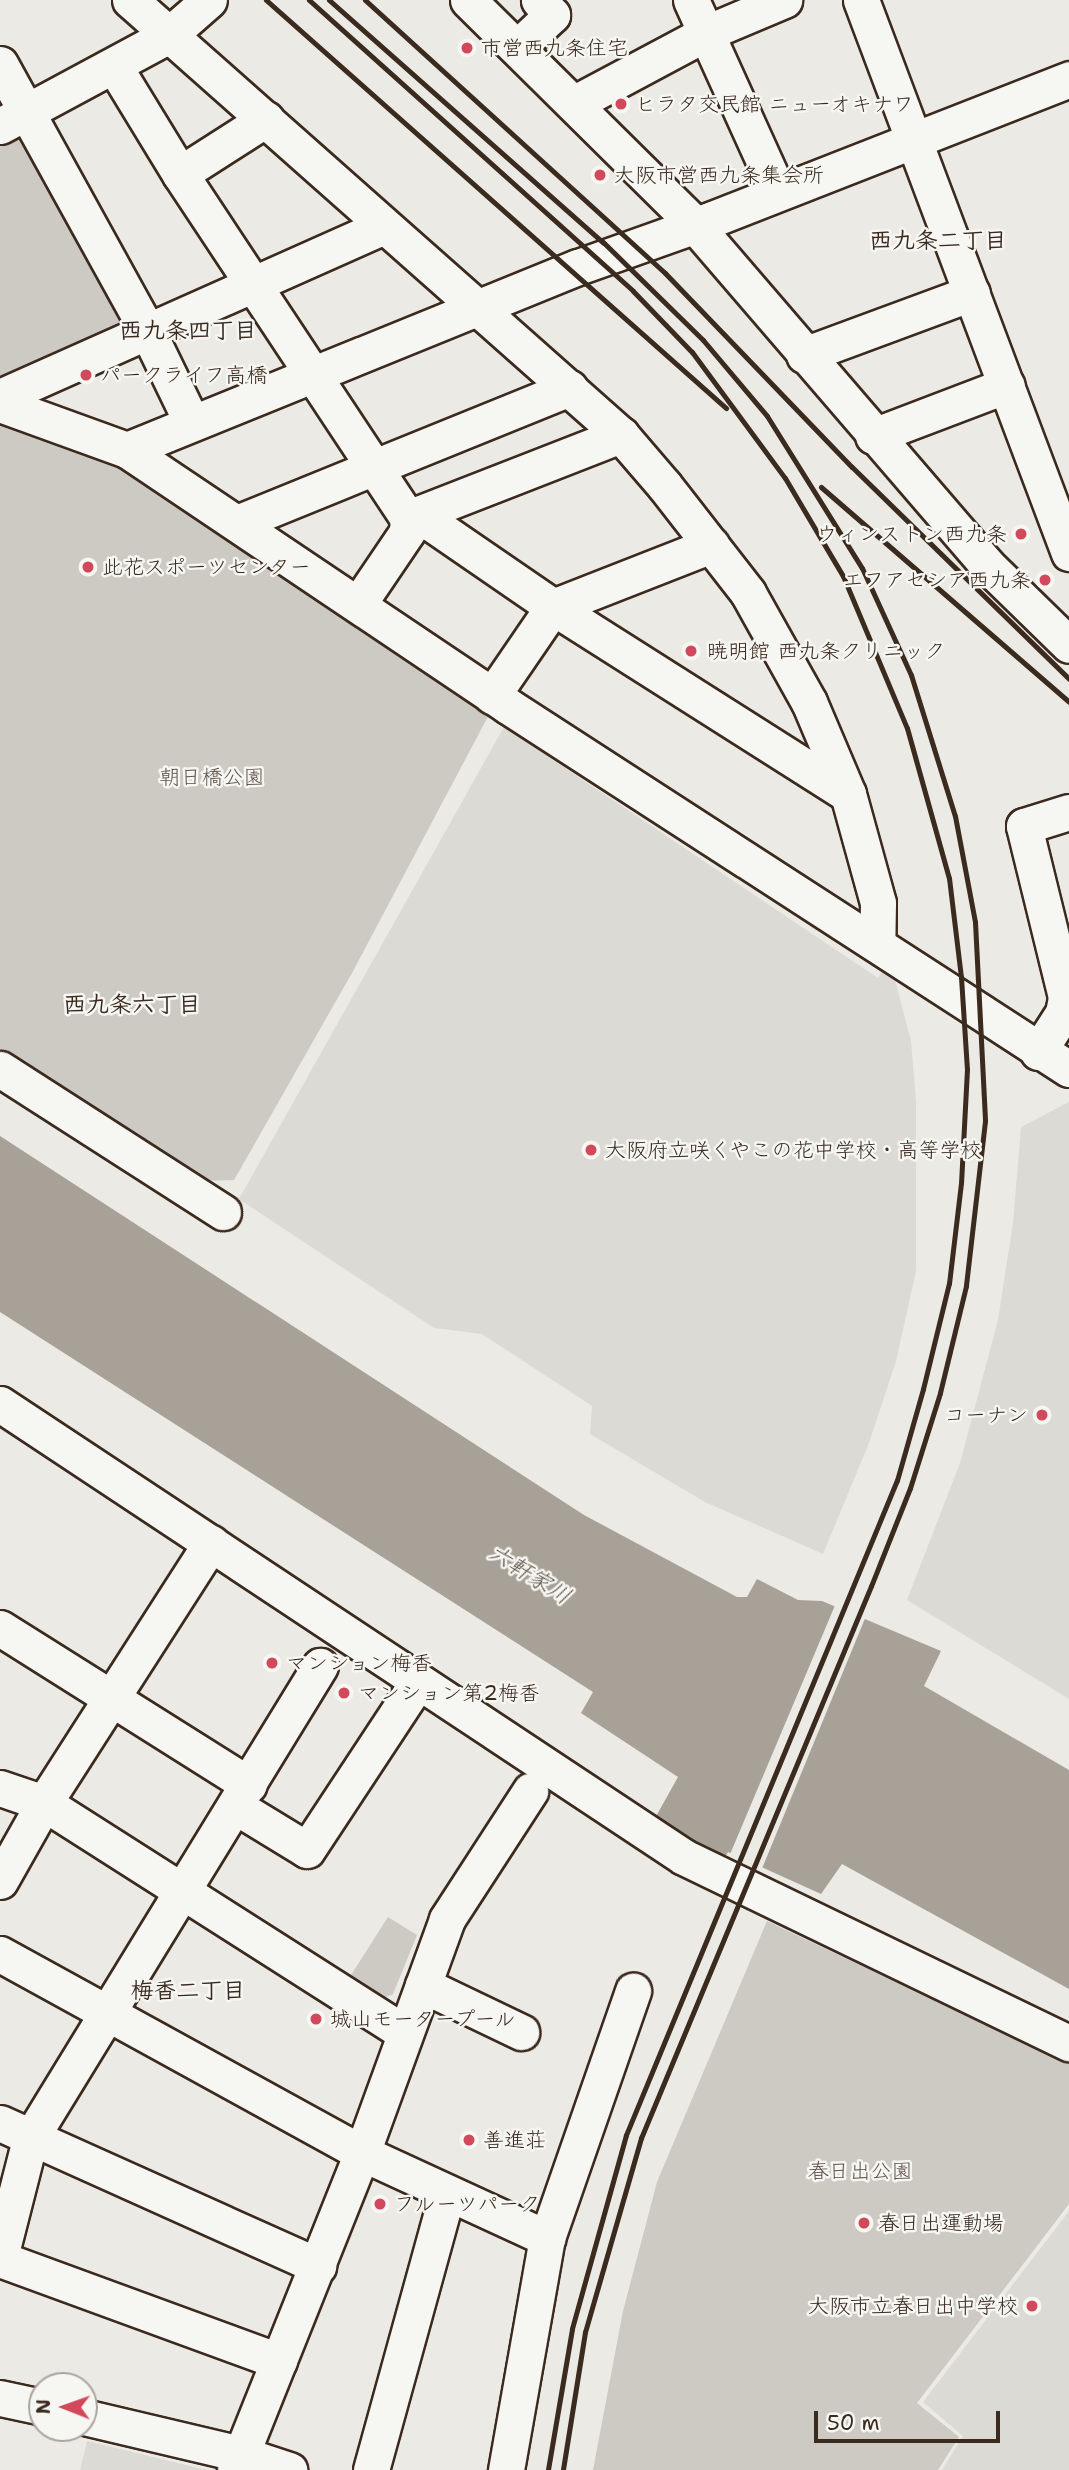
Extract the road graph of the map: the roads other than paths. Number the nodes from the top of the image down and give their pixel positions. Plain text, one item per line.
1 (130, 0) edge
2 (209, 0) edge
3 (468, 0) edge
4 (539, 0) edge
5 (691, 0) edge
6 (784, 0) edge
7 (861, 0) edge
8 (706, 33) junction
9 (169, 35) junction
10 (518, 47) junction
11 (0, 64) edge
12 (114, 66) junction
13 (1069, 79) edge
14 (575, 103) junction
15 (13, 119) edge
16 (266, 119) junction
17 (913, 142) junction
18 (180, 174) junction
19 (778, 192) junction
20 (693, 223) junction
21 (382, 227) junction
22 (256, 286) junction
23 (972, 293) junction
24 (481, 310) junction
25 (148, 332) junction
26 (804, 355) junction
27 (314, 375) junction
28 (1007, 385) junction
29 (570, 388) junction
30 (0, 397) edge
31 (0, 404) edge
32 (192, 423) junction
33 (621, 435) junction
34 (873, 436) junction
35 (127, 450) junction
36 (374, 466) junction
37 (408, 519) junction
38 (237, 523) junction
39 (711, 545) junction
40 (1069, 553) edge
41 (359, 603) junction
42 (553, 607) junction
43 (1069, 645) edge
44 (492, 696) junction
45 (848, 794) junction
46 (1069, 812) edge
47 (877, 942) junction
48 (1038, 1052) junction
49 (0, 1069) edge
50 (1069, 1069) edge
51 (223, 1212) dead end
52 (0, 1404) edge
53 (211, 1543) junction
54 (0, 1628) edge
55 (320, 1666) dead end
56 (417, 1683) junction
57 (113, 1695) junction
58 (0, 1788) edge
59 (530, 1791) dead end
60 (242, 1795) junction
61 (44, 1803) junction
62 (0, 1881) edge
63 (185, 1892) junction
64 (0, 1954) edge
65 (423, 1985) junction
66 (633, 1992) dead end
67 (106, 2013) junction
68 (521, 2032) dead end
69 (405, 2033) junction
70 (1069, 2043) edge
71 (15, 2131) edge
72 (362, 2152) junction
73 (447, 2194) junction
74 (547, 2238) junction
75 (0, 2258) edge
76 (318, 2266) junction
77 (279, 2361) junction
78 (0, 2398) edge
79 (28, 2404) edge
80 (98, 2421) edge
81 (238, 2462) edge
82 (289, 2470) edge
83 (371, 2470) edge
84 (506, 2470) edge

1 - 9 street
2 - 9 street
3 - 10 street
4 - 10 street
5 - 8 street
6 - 8 street
7 - 17 street
8 - 14 street
8 - 19 street
9 - 12 street
9 - 16 street
10 - 14 street
11 - 15 street
12 - 15 street
12 - 18 street
13 - 17 street
14 - 20 street
15 - 25 street
16 - 18 street
16 - 21 street
17 - 19 street
17 - 23 street
18 - 22 street
19 - 20 street
20 - 24 street
20 - 26 street
21 - 22 street
21 - 24 street
22 - 25 street
22 - 27 street
23 - 26 street
23 - 28 street
24 - 27 street
24 - 29 street
25 - 30 street
25 - 32 street
26 - 34 street
27 - 32 street
27 - 36 street
28 - 34 street
28 - 40 street
29 - 33 street
29 - 36 street
31 - 35 street
32 - 35 street
33 - 37 street
33 - 39 street
34 - 43 street
35 - 38 street
36 - 37 street
36 - 38 street
37 - 41 street
37 - 42 street
38 - 41 street
39 - 42 street
39 - 45 street
41 - 44 street
42 - 44 street
42 - 45 street
44 - 47 street
45 - 47 street
46 - 48 street
47 - 48 street
48 - 50 street
49 - 51 street
52 - 53 street
53 - 56 street
53 - 57 street
54 - 57 street
55 - 60 street
56 - 60 street
56 - 70 street
57 - 60 street
57 - 61 street
58 - 61 street
59 - 65 street
60 - 63 street
61 - 62 street
61 - 63 street
63 - 67 street
63 - 69 street
64 - 67 street
65 - 68 street
65 - 69 street
66 - 74 street
67 - 71 street
67 - 72 street
69 - 72 street
71 - 75 street
71 - 76 street
72 - 73 street
72 - 76 street
73 - 74 street
73 - 83 street
74 - 84 street
75 - 77 street
76 - 77 street
77 - 81 street
78 - 79 street
80 - 81 street
81 - 82 street

